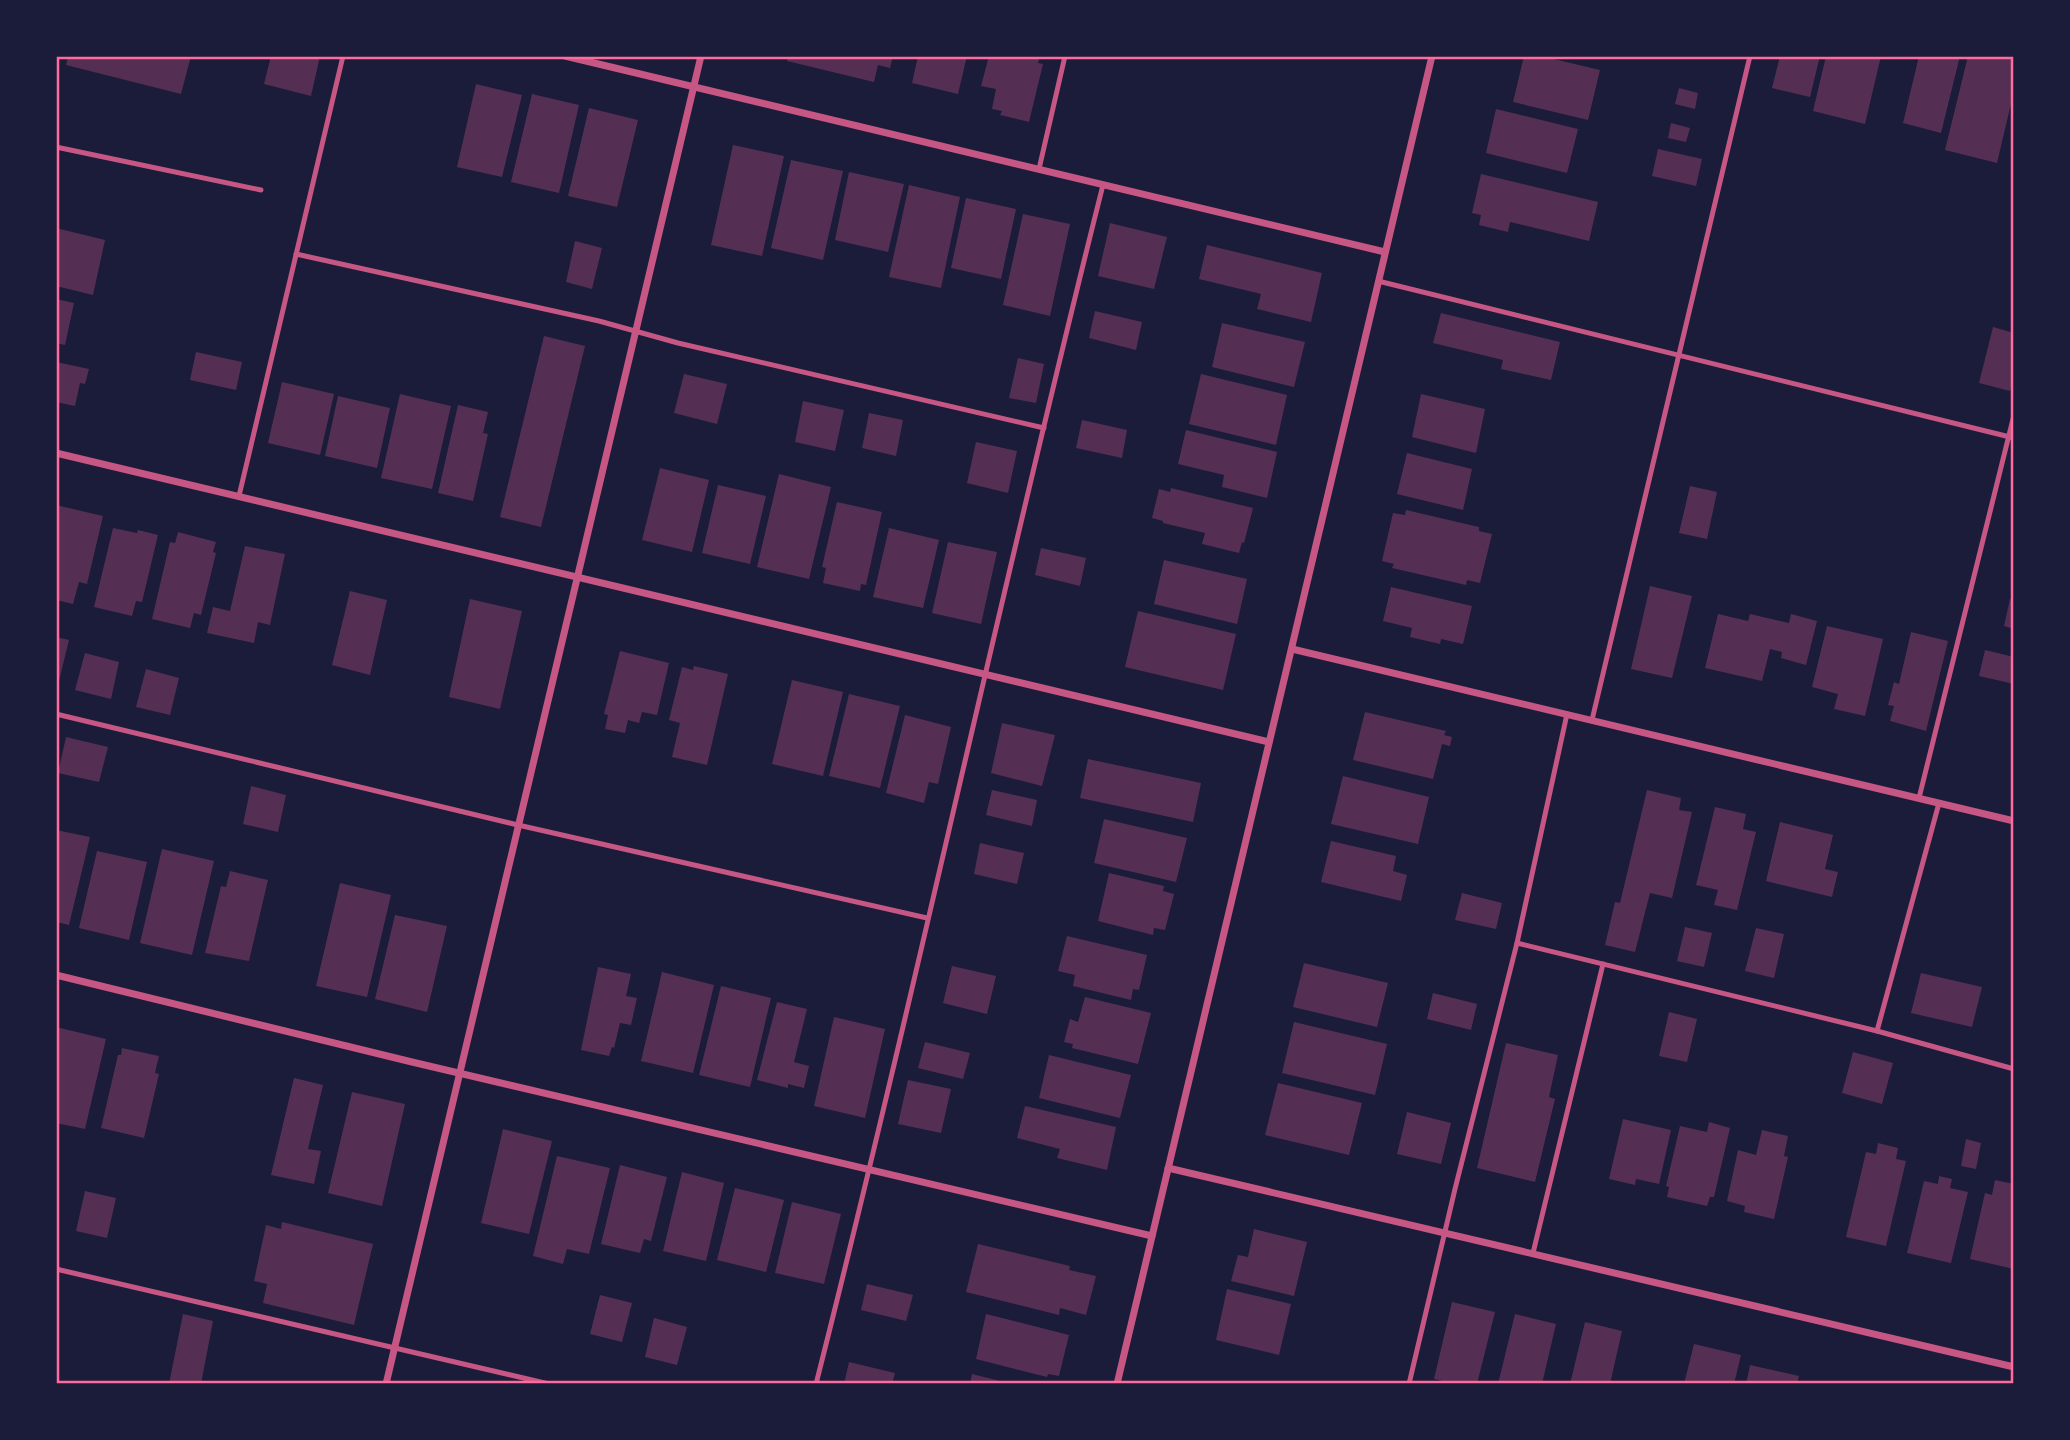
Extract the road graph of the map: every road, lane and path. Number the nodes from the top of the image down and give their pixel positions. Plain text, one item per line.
1 (343, 56) edge
2 (565, 56) edge
3 (701, 56) edge
4 (1065, 56) edge
5 (1432, 56) edge
6 (1750, 56) edge
7 (694, 87) junction
8 (56, 147) edge
9 (1039, 169) junction
10 (1103, 185) junction
11 (261, 190) dead end
12 (1385, 252) junction
13 (296, 254) junction
14 (1378, 281) junction
15 (636, 332) junction
16 (1679, 355) junction
17 (2014, 415) edge
18 (1044, 428) junction
19 (2011, 438) edge
20 (56, 453) edge
21 (239, 496) junction
22 (578, 577) junction
23 (1292, 649) junction
24 (985, 674) junction
25 (56, 714) edge
26 (1567, 714) junction
27 (1592, 720) junction
28 (1269, 742) junction
29 (1919, 798) junction
30 (1939, 803) junction
31 (2014, 821) edge
32 (518, 825) junction
33 (927, 918) junction
34 (1517, 943) junction
35 (1603, 964) junction
36 (56, 975) edge
37 (1877, 1031) junction
38 (2014, 1069) edge
39 (460, 1073) junction
40 (1168, 1168) junction
41 (870, 1170) junction
42 (1444, 1233) junction
43 (1152, 1236) junction
44 (1533, 1253) junction
45 (56, 1269) edge
46 (394, 1348) junction
47 (2014, 1367) edge
48 (386, 1384) edge
49 (549, 1384) edge
50 (817, 1384) edge
51 (1117, 1384) edge
52 (1409, 1384) edge

1 - 13 lane
2 - 7 street
3 - 7 street
4 - 9 lane
5 - 12 street
6 - 16 lane
7 - 9 street
7 - 15 street
8 - 11 lane
9 - 10 street
10 - 12 street
10 - 18 lane
12 - 14 street
13 - 15 lane
13 - 21 lane
14 - 16 lane
14 - 23 street
15 - 18 lane
15 - 22 street
16 - 19 lane
16 - 27 lane
17 - 19 lane
18 - 24 lane
19 - 29 lane
20 - 21 street
21 - 22 street
22 - 24 street
22 - 32 street
23 - 26 street
23 - 28 street
24 - 28 street
24 - 33 lane
25 - 32 lane
26 - 27 street
26 - 34 lane
27 - 29 street
28 - 40 street
29 - 30 street
30 - 31 street
30 - 37 lane
32 - 33 lane
32 - 39 street
33 - 41 lane
34 - 35 lane
34 - 42 lane
35 - 37 lane
35 - 44 lane
36 - 39 street
37 - 38 lane
39 - 41 street
39 - 46 street
40 - 42 street
40 - 43 street
41 - 43 street
41 - 50 lane
42 - 44 street
42 - 52 lane
43 - 51 street
44 - 47 street
45 - 46 lane
46 - 48 street
46 - 49 lane

